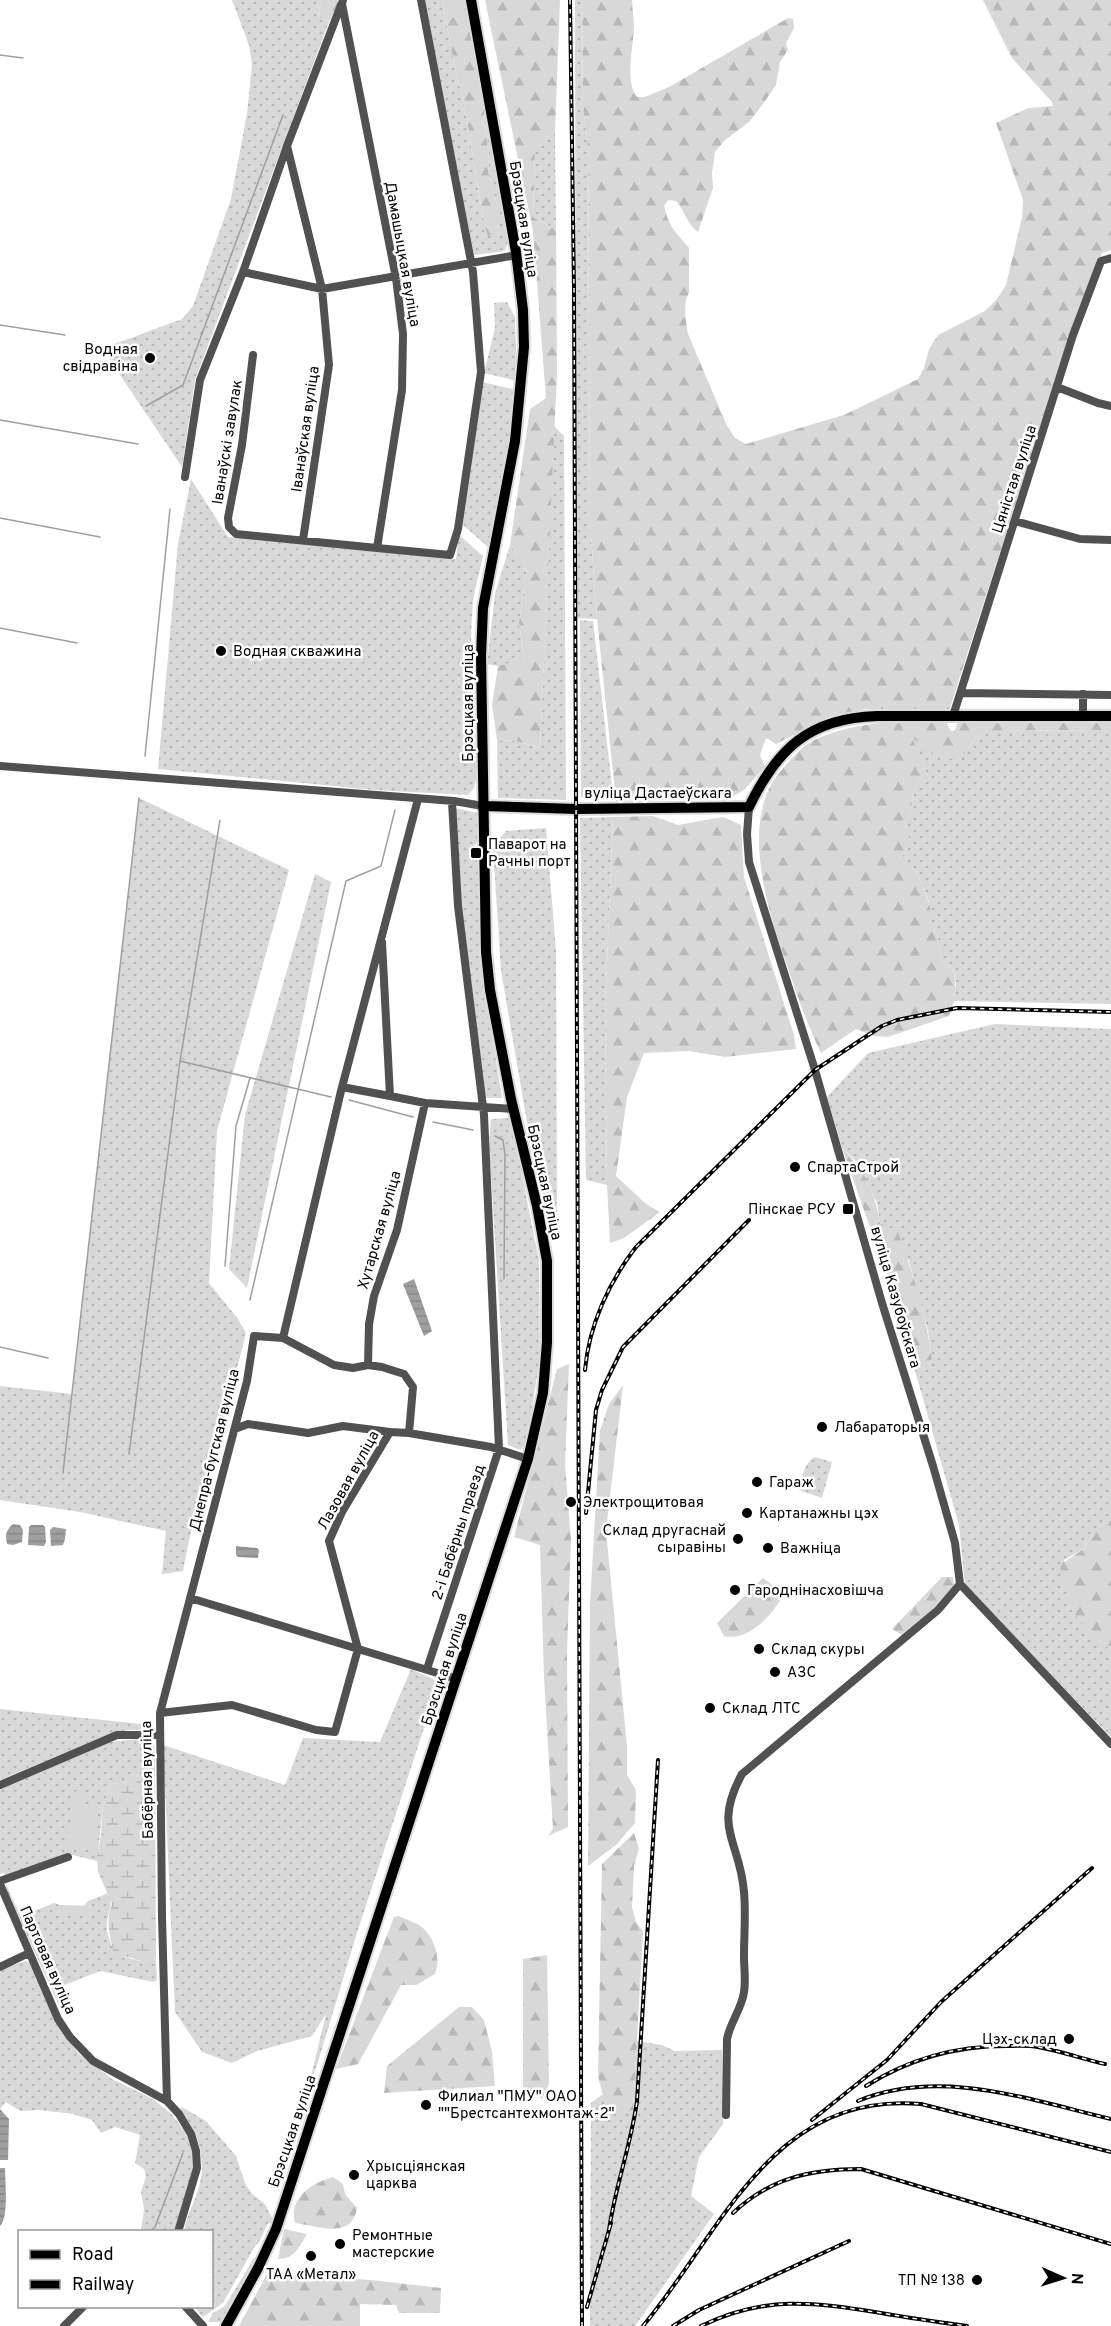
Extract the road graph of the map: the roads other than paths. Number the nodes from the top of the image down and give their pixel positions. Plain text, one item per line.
1 (420, 0) edge
2 (471, 0) edge
3 (342, 2) edge
4 (287, 146) junction
5 (517, 255) junction
6 (1111, 258) edge
7 (472, 264) junction
8 (243, 272) junction
9 (396, 278) junction
10 (322, 290) junction
11 (253, 355) dead end
12 (1058, 387) junction
13 (1111, 406) edge
14 (185, 477) dead end
15 (1015, 521) junction
16 (303, 540) junction
17 (1111, 540) edge
18 (377, 548) junction
19 (961, 693) junction
20 (1083, 694) junction
21 (1111, 695) edge
22 (953, 716) junction
23 (1083, 716) junction
24 (1111, 716) edge
25 (0, 766) edge
26 (418, 799) junction
27 (452, 802) junction
28 (483, 806) junction
29 (749, 807) junction
30 (381, 935) junction
31 (342, 1087) junction
32 (390, 1096) junction
33 (425, 1103) junction
34 (482, 1107) junction
35 (514, 1109) junction
36 (283, 1338) junction
37 (368, 1365) junction
38 (235, 1429) junction
39 (390, 1432) junction
40 (408, 1433) junction
41 (499, 1449) junction
42 (528, 1459) junction
43 (960, 1584) junction
44 (190, 1598) junction
45 (358, 1649) junction
46 (427, 1668) junction
47 (457, 1679) junction
48 (160, 1713) junction
49 (159, 1735) junction
50 (1111, 1744) edge
51 (0, 1785) edge
52 (68, 1857) dead end
53 (0, 1883) edge
54 (29, 1953) junction
55 (0, 1967) edge
56 (167, 2101) junction
57 (726, 2115) dead end
58 (179, 2230) edge
59 (83, 2308) edge
60 (186, 2308) edge
61 (64, 2326) edge
62 (202, 2326) edge
63 (226, 2326) edge

1 - 7 street
2 - 5 main road, Брэсцкая вуліца
3 - 4 street
3 - 9 street, Дамашыцкая вуліца
4 - 8 street
4 - 10 street, Іванаўская вуліца
5 - 7 street
5 - 28 main road, Брэсцкая вуліца
6 - 12 street, Цяністая вуліца
7 - 9 street
7 - 18 street
8 - 10 street
8 - 14 street
9 - 10 street
9 - 18 street, Дамашыцкая вуліца
10 - 16 street, Іванаўская вуліца
11 - 16 street, Іванаўскі завулак
12 - 13 street
12 - 15 street, Цяністая вуліца
15 - 17 street
15 - 19 street, Цяністая вуліца
16 - 18 street
19 - 20 street
19 - 22 street, Цяністая вуліца
20 - 21 street
20 - 23 street
22 - 23 main road, вуліца Дастаеўскага
22 - 29 main road, вуліца Дастаеўскага
23 - 24 main road, вуліца Дастаеўскага
25 - 26 street, вуліца Дастаеўскага
26 - 27 street, вуліца Дастаеўскага
26 - 30 street
27 - 28 street, вуліца Дастаеўскага
27 - 34 street
28 - 29 main road, вуліца Дастаеўскага
28 - 35 main road, Брэсцкая вуліца
29 - 43 street, вуліца Казубоўскага
30 - 31 street
30 - 32 street
31 - 32 street
31 - 36 street
32 - 33 street
33 - 34 street
33 - 37 street, Хутарская вуліца
34 - 35 street
34 - 41 street
35 - 42 main road, Брэсцкая вуліца
36 - 37 street, Днепра-бугская вуліца
36 - 38 street, Днепра-бугская вуліца
37 - 40 street
38 - 39 street
38 - 44 street, Днепра-бугская вуліца
39 - 40 street, Лазовая вуліца
39 - 45 street, Лазовая вуліца
40 - 41 street, 2-і Бабёрны праезд
41 - 42 street
41 - 46 street, 2-і Бабёрны праезд
42 - 47 main road, Брэсцкая вуліца
43 - 50 street
43 - 57 street
44 - 45 street
44 - 48 street, Бабёрная вуліца
45 - 46 street
45 - 48 street
46 - 47 street
47 - 63 main road, Брэсцкая вуліца
48 - 49 street, Бабёрная вуліца
49 - 51 street
49 - 56 street, Бабёрная вуліца
52 - 53 street
53 - 54 street, Партовая вуліца
54 - 55 street
54 - 56 street, Партовая вуліца
56 - 58 street
59 - 61 street
60 - 62 street

